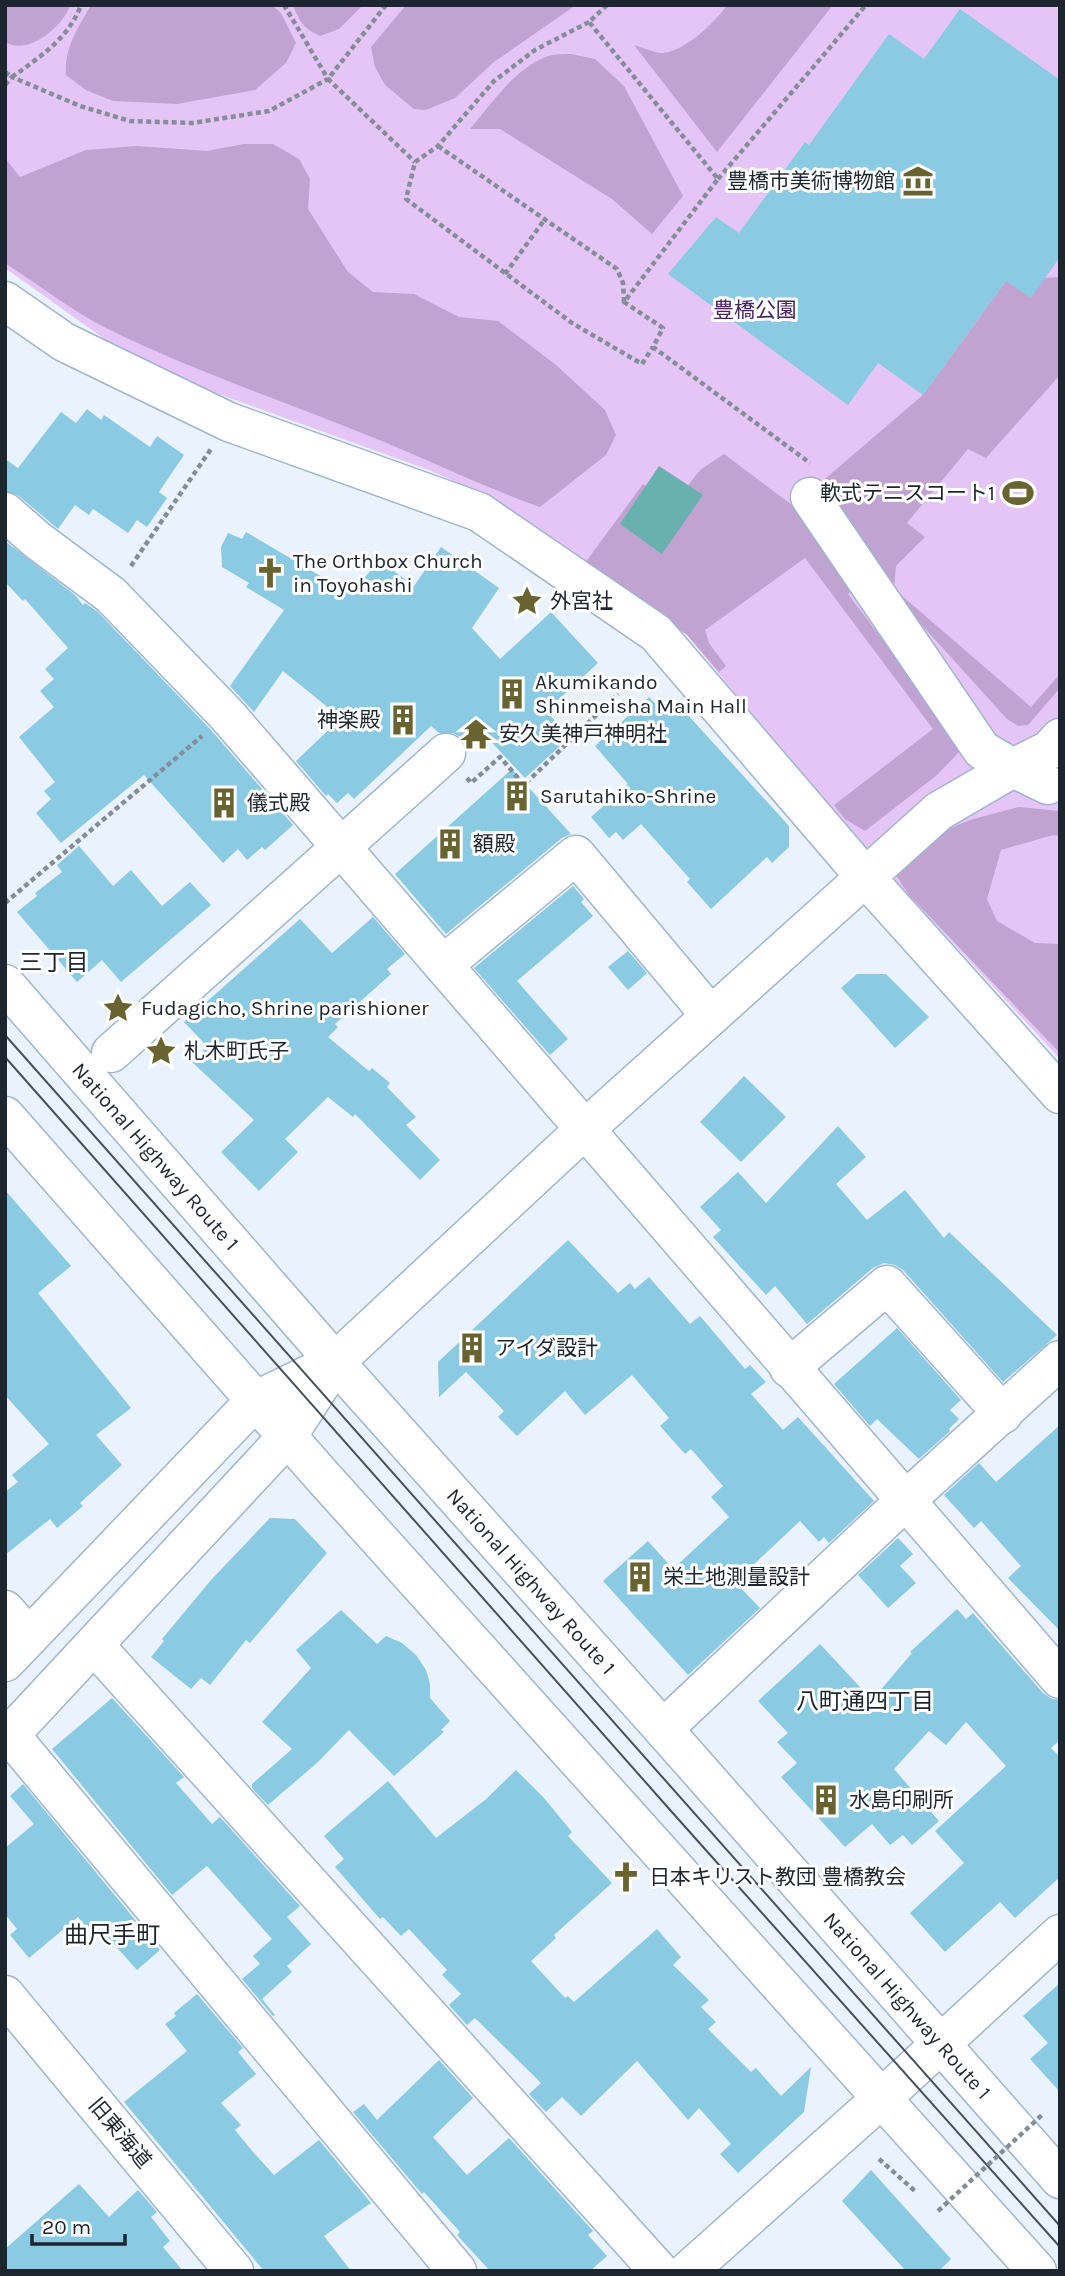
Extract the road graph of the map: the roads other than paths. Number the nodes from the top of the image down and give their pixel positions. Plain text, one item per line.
1 (5, 301) edge
2 (810, 497) road end
3 (5, 512) edge
4 (1060, 738) edge
5 (446, 753) road end
6 (1013, 768) junction
7 (1048, 785) dead end
8 (341, 846) junction
9 (866, 878) junction
10 (443, 965) junction
11 (5, 984) edge
12 (711, 1016) junction
13 (111, 1054) dead end
14 (1060, 1094) edge
15 (5, 1116) edge
16 (584, 1130) junction
17 (1060, 1360) edge
18 (335, 1362) junction
19 (789, 1368) junction
20 (255, 1401) junction
21 (1003, 1414) junction
22 (287, 1437) junction
23 (905, 1501) junction
24 (13, 1636) edge
25 (95, 1646) junction
26 (1060, 1679) edge
27 (663, 1729) junction
28 (8, 1738) edge
29 (1060, 1934) edge
30 (5, 1995) edge
31 (942, 2043) junction
32 (883, 2097) junction
33 (1060, 2179) edge
34 (234, 2271) edge
35 (457, 2271) edge
36 (659, 2271) edge
37 (688, 2271) edge
38 (1037, 2271) edge

1 - 9 main road
2 - 6 main road
3 - 8 main road
4 - 6 main road
5 - 8 main road
6 - 7 main road
6 - 9 main road
8 - 10 main road
8 - 13 main road
9 - 12 main road
9 - 14 main road
10 - 12 main road
10 - 16 main road
11 - 18 main road, National Highway Route 1
12 - 16 main road
15 - 20 main road
16 - 18 main road
16 - 19 main road
17 - 21 main road
18 - 20 main road
18 - 22 main road
18 - 27 main road, National Highway Route 1
19 - 21 main road
19 - 23 main road
20 - 22 main road
20 - 24 main road
21 - 23 main road
22 - 25 main road
22 - 32 main road
23 - 26 main road
23 - 27 main road
25 - 28 main road
25 - 36 main road
27 - 31 main road, National Highway Route 1
28 - 35 main road
29 - 31 main road
30 - 34 main road, 旧東海道
31 - 32 main road
31 - 33 main road, National Highway Route 1
32 - 37 main road
32 - 38 main road

